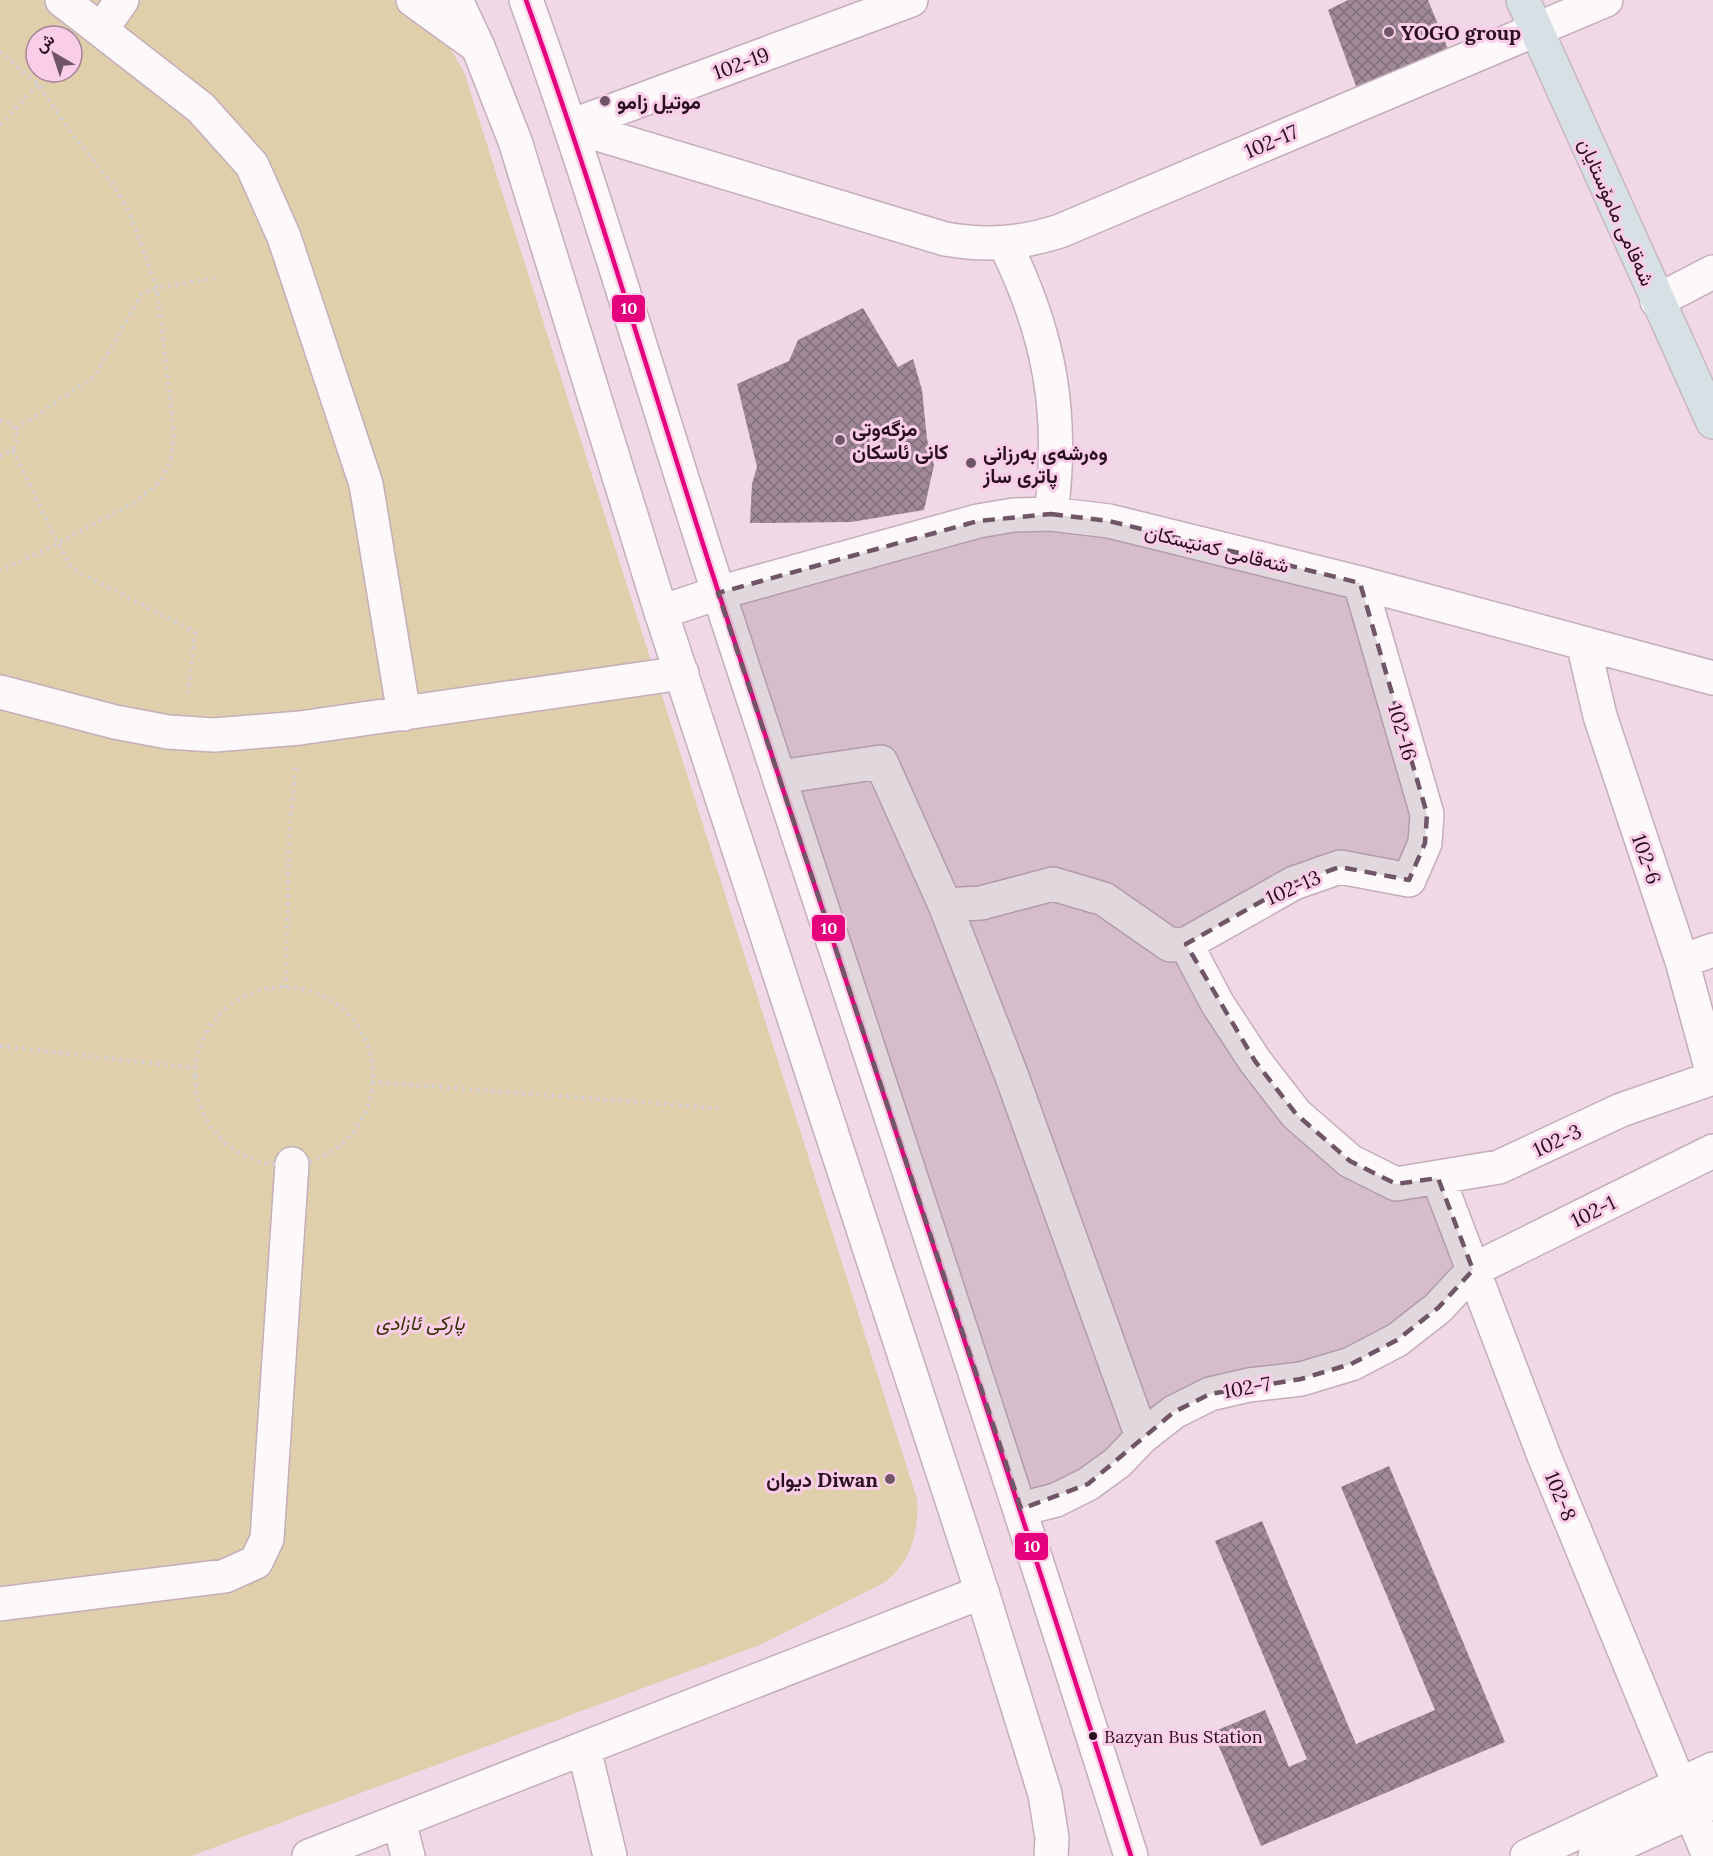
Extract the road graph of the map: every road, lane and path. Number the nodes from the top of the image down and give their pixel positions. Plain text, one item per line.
1 (63, 0) edge
2 (122, 0) edge
3 (413, 0) edge
4 (456, 0) edge
5 (526, 0) edge
6 (911, 0) edge
7 (1606, 0) edge
8 (1529, 15) edge
9 (101, 30) junction
10 (478, 47) junction
11 (0, 52) edge
12 (24, 72) edge
13 (38, 84) joint
14 (0, 125) edge
15 (572, 126) junction
16 (1005, 244) junction
17 (1713, 272) edge
18 (215, 278) dead end
19 (157, 288) junction
20 (1657, 301) junction
21 (0, 420) edge
22 (1713, 422) edge
23 (16, 429) junction
24 (13, 450) junction
25 (0, 456) edge
26 (1051, 514) junction
27 (58, 544) junction
28 (0, 570) edge
29 (1360, 583) junction
30 (718, 593) junction
31 (661, 612) junction
32 (1583, 643) junction
33 (682, 673) junction
34 (1713, 678) edge
35 (0, 692) edge
36 (189, 693) dead end
37 (404, 714) junction
38 (300, 728) junction
39 (779, 777) junction
40 (1409, 880) joint
41 (945, 905) junction
42 (1186, 944) junction
43 (1713, 950) edge
44 (1682, 961) junction
45 (286, 988) junction
46 (0, 1046) edge
47 (195, 1068) junction
48 (1713, 1076) edge
49 (372, 1082) junction
50 (718, 1108) dead end
51 (1713, 1151) edge
52 (292, 1164) junction
53 (1438, 1178) junction
54 (1473, 1270) junction
55 (1142, 1437) junction
56 (1021, 1509) junction
57 (982, 1592) junction
58 (0, 1604) edge
59 (584, 1749) junction
60 (1713, 1769) edge
61 (1694, 1799) edge
62 (399, 1821) junction
63 (1054, 1850) edge
64 (309, 1856) edge
65 (408, 1856) edge
66 (610, 1856) edge
67 (1131, 1856) edge
68 (1527, 1856) edge
69 (1595, 1856) edge
70 (1709, 1856) edge

1 - 9 street
2 - 9 street
3 - 10 street
4 - 10 street
5 - 15 street
6 - 15 street, 102-19
7 - 8 street, 102-17
8 - 16 street, 102-17
8 - 20 main road, شەقامی مامۆستایان
9 - 37 street
10 - 31 street
11 - 12 path
13 - 14 path
13 - 19 path
15 - 16 street, 102-17
15 - 30 street
16 - 26 street
17 - 20 street
18 - 19 path
19 - 23 path
19 - 27 path
20 - 22 main road, شەقامی مامۆستایان
21 - 23 path
23 - 24 path
24 - 25 path
24 - 27 path
26 - 29 street, شەقامی کەنیسکان
26 - 30 street, شەقامی کەنیسکان
27 - 28 path
27 - 36 path
29 - 32 street, شەقامی کەنیسکان
29 - 40 street, 102-16
30 - 31 street, شەقامی کەنیسکان
30 - 39 street
31 - 33 street
32 - 34 street, شەقامی کەنیسکان
32 - 44 street, 102-6
33 - 37 street
33 - 57 street
35 - 38 street
37 - 38 street
38 - 45 path
39 - 41 street
39 - 56 street
40 - 42 street, 102-13
41 - 42 street
41 - 55 street
42 - 53 street, 102-3
43 - 44 street
44 - 48 street, 102-6
45 - 47 path
45 - 49 path
46 - 47 path
47 - 52 path
48 - 53 street, 102-3
49 - 50 path
49 - 52 path
51 - 54 street, 102-1
52 - 58 street
53 - 54 street, 102-8
54 - 55 street, 102-7
54 - 61 street, 102-8
55 - 56 street, 102-7
56 - 67 street
57 - 59 street
57 - 63 street
59 - 62 street
59 - 66 street
60 - 61 street
61 - 68 street
61 - 69 street
61 - 70 street, 102-8
62 - 64 street
62 - 65 street

